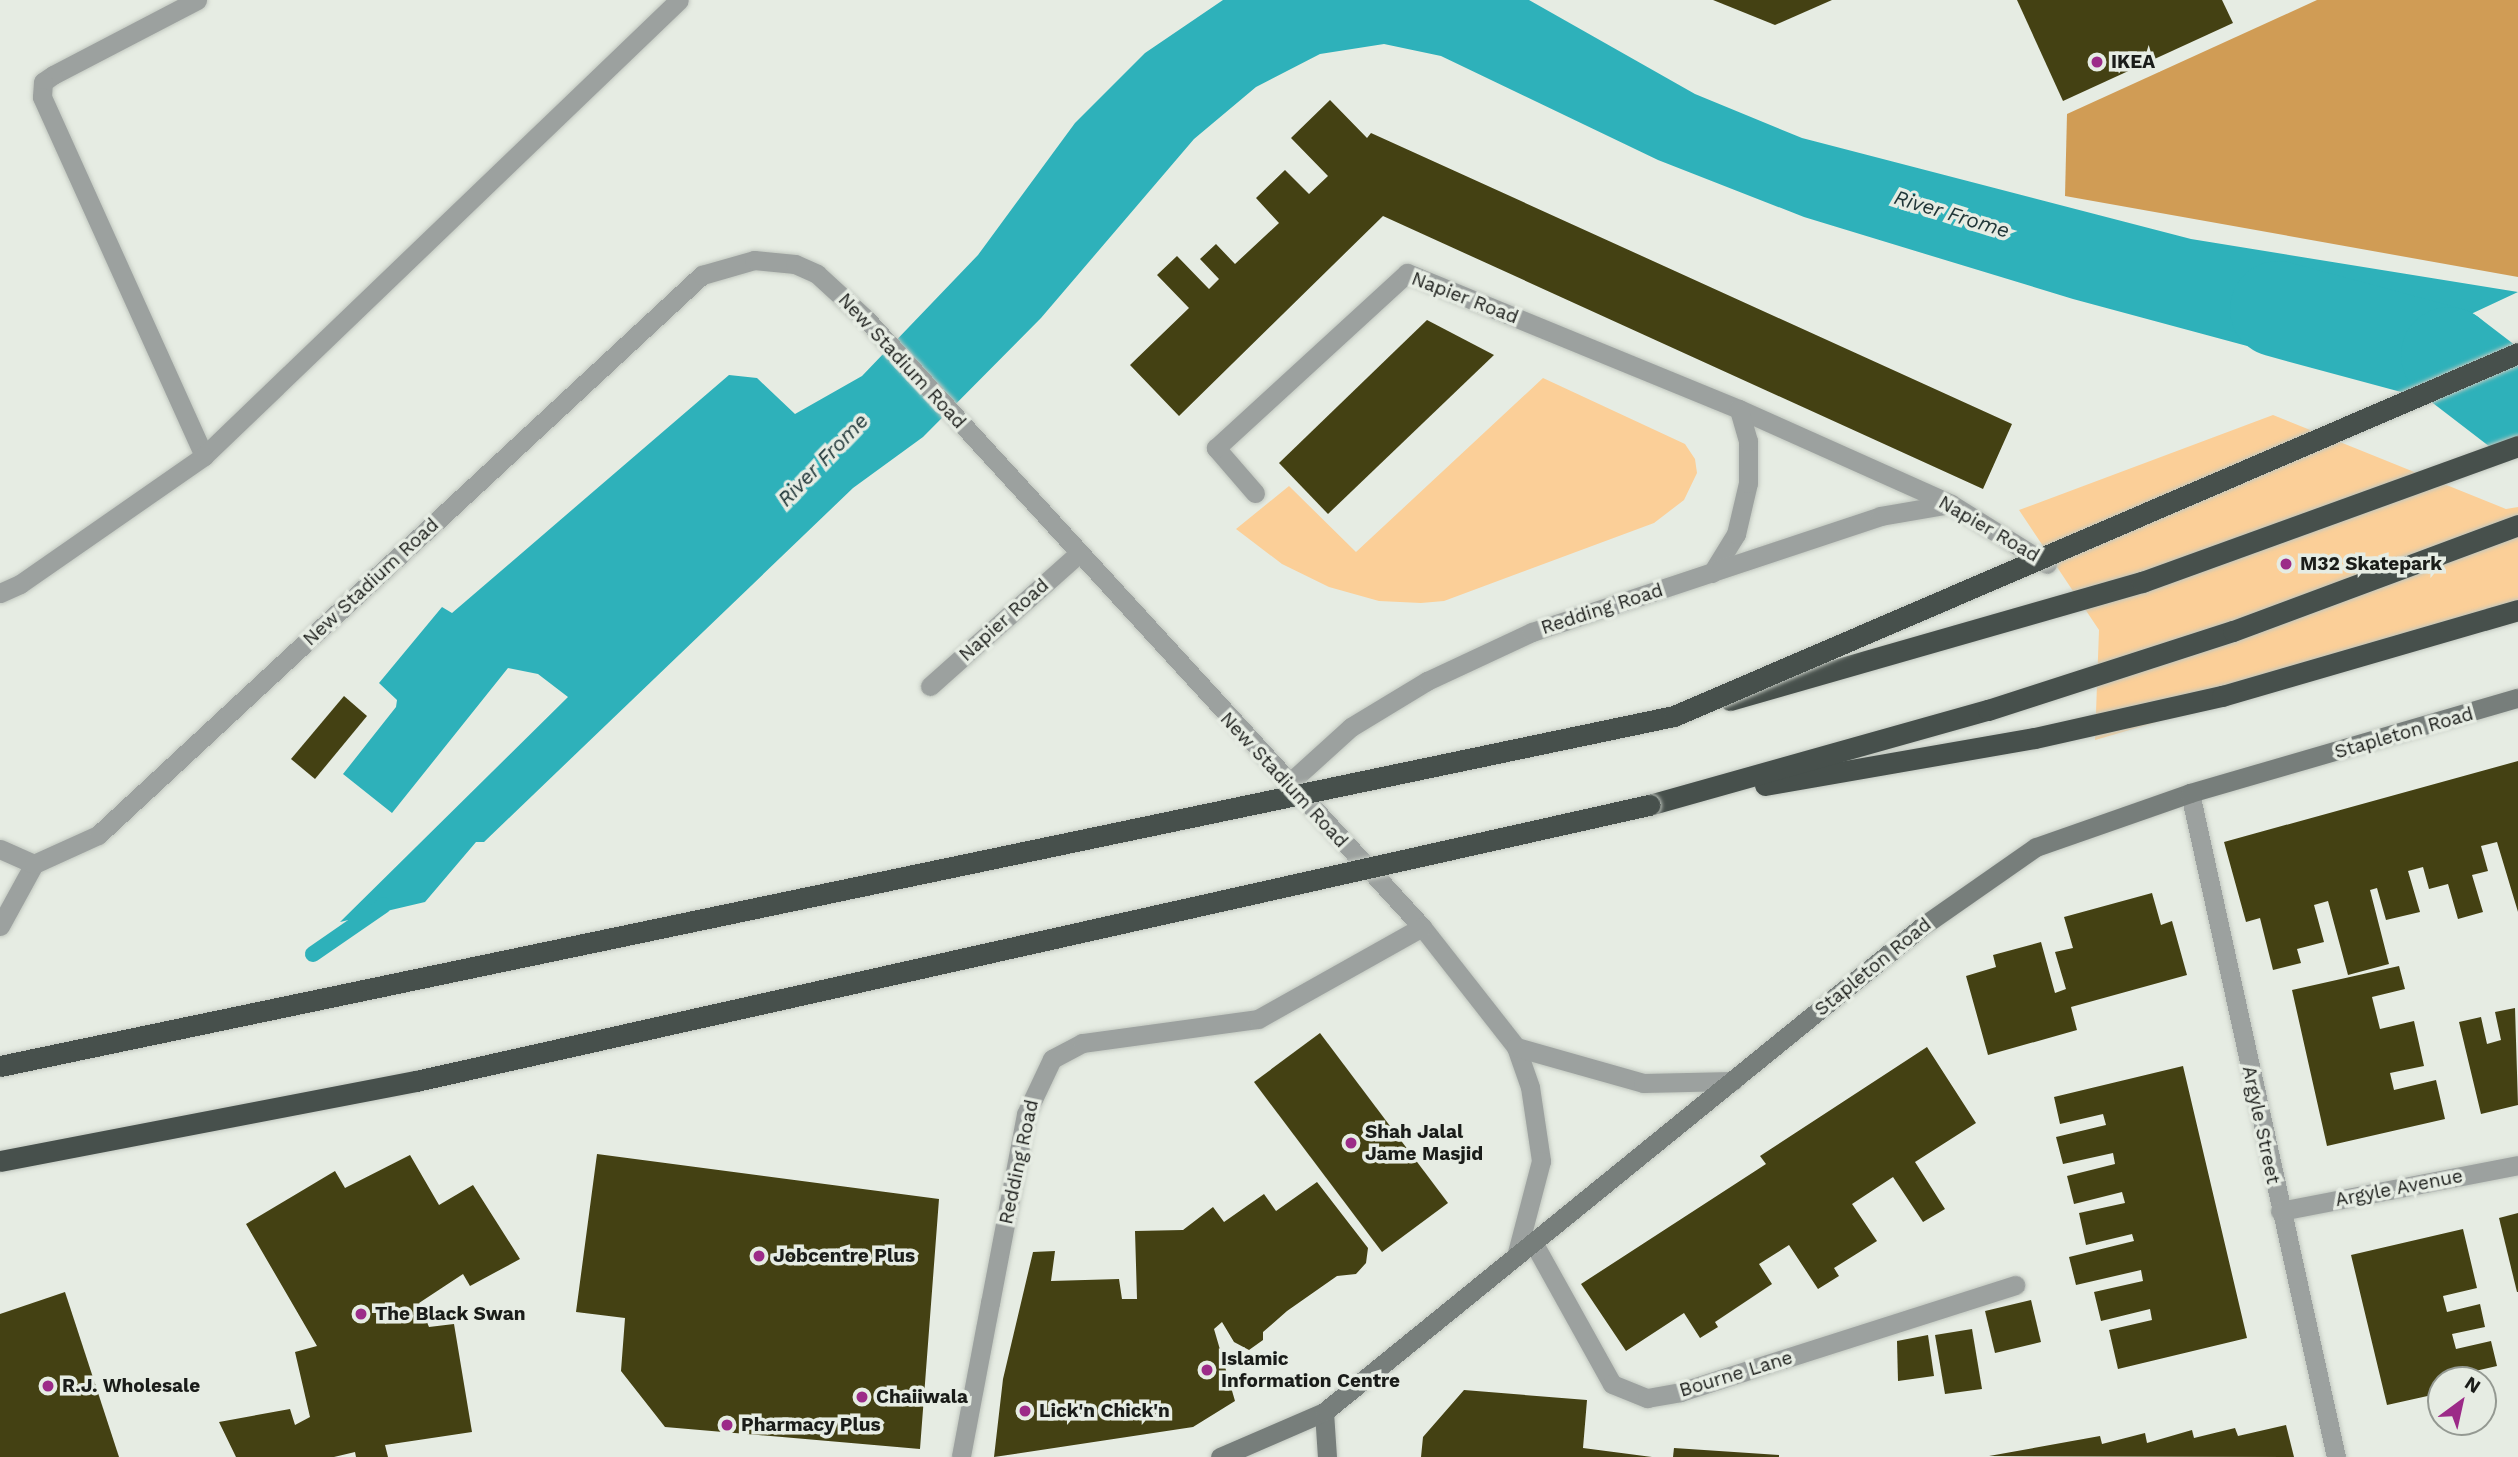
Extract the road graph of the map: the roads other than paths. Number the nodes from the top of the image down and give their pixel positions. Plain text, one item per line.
1 (197, 0) edge
2 (679, 0) edge
3 (2518, 353) edge
4 (1739, 410) junction
5 (2518, 446) edge
6 (204, 456) junction
7 (1255, 493) dead end
8 (1951, 504) junction
9 (2518, 525) edge
10 (1078, 554) junction
11 (2047, 564) dead end
12 (1712, 573) junction
13 (0, 593) edge
14 (2518, 610) edge
15 (930, 686) dead end
16 (2518, 698) edge
17 (1674, 716) junction
18 (1287, 785) junction
19 (2190, 793) junction
20 (1649, 805) junction
21 (0, 849) edge
22 (34, 864) junction
23 (0, 926) edge
24 (1422, 926) junction
25 (1516, 1047) junction
26 (0, 1066) edge
27 (1733, 1082) junction
28 (0, 1161) edge
29 (2518, 1166) edge
30 (2280, 1212) junction
31 (1533, 1242) junction
32 (1516, 1256) junction
33 (2015, 1285) dead end
34 (1324, 1412) junction
35 (961, 1456) edge
36 (1220, 1457) edge
37 (1327, 1457) edge
38 (2336, 1457) edge

1 - 6 street
2 - 6 street
3 - 17 highway, bridge
4 - 7 street, Napier Road
4 - 8 street, Napier Road
4 - 12 street
5 - 17 highway, bridge
6 - 13 street
8 - 11 street, Napier Road
8 - 12 street, Redding Road
9 - 20 highway
10 - 15 street, Napier Road
10 - 18 street, New Stadium Road
10 - 22 street, New Stadium Road
12 - 18 street, Redding Road
14 - 20 highway
16 - 19 main road, Stapleton Road
17 - 26 highway, bridge
18 - 24 street, New Stadium Road
19 - 27 main road, Stapleton Road
19 - 30 street, Argyle Street
20 - 28 highway, bridge
21 - 22 street
22 - 23 street
24 - 25 street, New Stadium Road
24 - 35 street, Redding Road
25 - 27 street
25 - 32 street, New Stadium Road
27 - 31 main road, Stapleton Road
29 - 30 street, Argyle Avenue
30 - 38 street, Argyle Street
31 - 32 main road, Stapleton Road
31 - 33 street, Bourne Lane
32 - 34 main road, Stapleton Road
34 - 36 main road, Stapleton Road
34 - 37 main road

